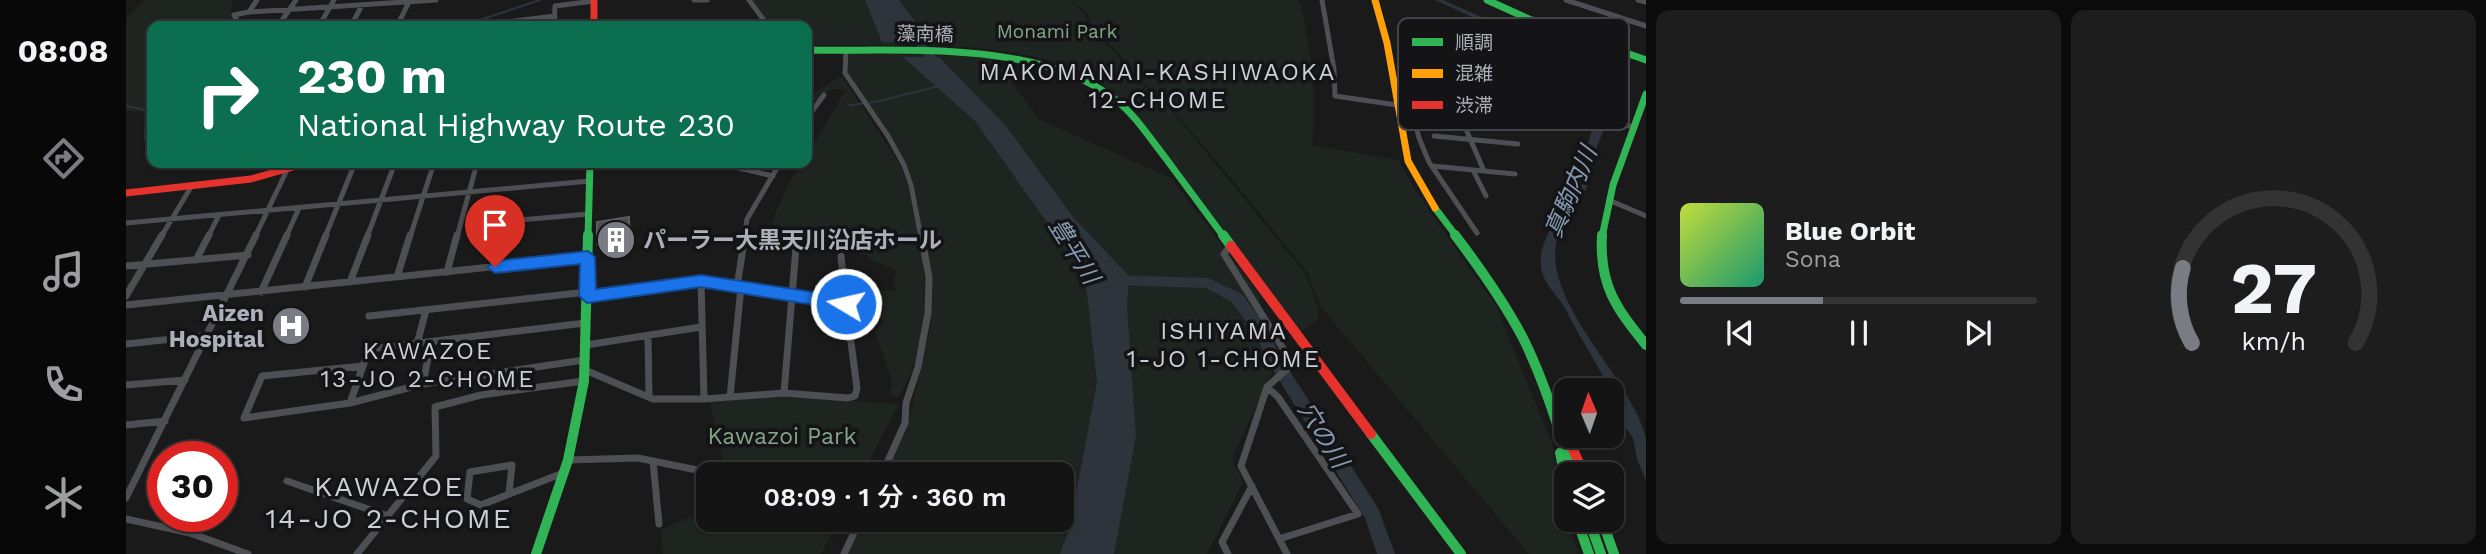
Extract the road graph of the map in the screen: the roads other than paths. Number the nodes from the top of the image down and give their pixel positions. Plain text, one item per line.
1 (257, 0) edge
2 (296, 0) edge
3 (334, 0) edge
4 (436, 0) edge
5 (594, 0) edge
6 (694, 0) edge
7 (707, 0) edge
8 (749, 0) edge
9 (1322, 0) edge
10 (1375, 0) edge
11 (1487, 0) edge
12 (1566, 0) edge
13 (1589, 0) edge
14 (1638, 0) edge
15 (409, 1) edge
16 (1646, 2) edge
17 (362, 5) junction
18 (330, 7) junction
19 (1586, 7) junction
20 (289, 10) junction
21 (249, 12) junction
22 (555, 16) junction
23 (1527, 18) edge
24 (1621, 18) edge
25 (237, 21) edge
26 (281, 21) edge
27 (322, 21) edge
28 (354, 21) edge
29 (399, 21) edge
30 (514, 21) edge
31 (554, 21) edge
32 (593, 21) edge
33 (764, 21) edge
34 (1629, 21) edge
35 (1646, 26) edge
36 (812, 50) edge
37 (846, 51) junction
38 (1629, 54) edge
39 (1646, 60) edge
40 (1646, 94) edge
41 (824, 95) dead end
42 (1397, 102) junction
43 (1398, 108) edge
44 (812, 111) edge
45 (1643, 114) edge
46 (1629, 126) edge
47 (1635, 127) junction
48 (1402, 130) edge
49 (1417, 130) edge
50 (1466, 130) edge
51 (1434, 136) dead end
52 (1470, 140) junction
53 (1518, 144) dead end
54 (1432, 166) junction
55 (293, 168) edge
56 (353, 168) edge
57 (393, 168) edge
58 (433, 168) edge
59 (476, 168) edge
60 (590, 168) edge
61 (739, 168) edge
62 (777, 168) edge
63 (287, 170) junction
64 (1473, 170) junction
65 (1484, 171) junction
66 (1516, 174) dead end
67 (773, 176) junction
68 (590, 181) junction
69 (191, 187) junction
70 (469, 192) junction
71 (126, 193) edge
72 (1486, 196) dead end
73 (424, 197) junction
74 (381, 200) junction
75 (1611, 201) junction
76 (339, 204) junction
77 (299, 208) junction
78 (269, 211) junction
79 (589, 214) junction
80 (219, 215) junction
81 (1646, 216) edge
82 (172, 219) junction
83 (126, 223) edge
84 (1477, 233) dead end
85 (1230, 246) junction
86 (796, 247) dead end
87 (248, 255) junction
88 (841, 256) dead end
89 (588, 257) junction
90 (196, 260) junction
91 (145, 265) junction
92 (126, 266) edge
93 (495, 267) junction
94 (447, 272) junction
95 (397, 277) junction
96 (701, 281) junction
97 (350, 282) junction
98 (305, 287) junction
99 (739, 287) junction
100 (261, 292) junction
101 (587, 294) junction
102 (229, 295) junction
103 (793, 295) junction
104 (126, 296) edge
105 (846, 304) junction
106 (126, 305) edge
107 (426, 310) junction
108 (369, 316) dead end
109 (587, 323) junction
110 (701, 327) junction
111 (209, 335) junction
112 (648, 336) junction
113 (431, 342) junction
114 (126, 344) edge
115 (417, 344) junction
116 (586, 345) junction
117 (1646, 345) edge
118 (586, 365) junction
119 (363, 366) junction
120 (185, 380) junction
121 (584, 381) junction
122 (423, 384) junction
123 (126, 385) edge
124 (1267, 387) junction
125 (784, 393) junction
126 (649, 397) junction
127 (730, 397) junction
128 (704, 399) junction
129 (350, 403) junction
130 (1551, 405) junction
131 (1554, 411) edge
132 (165, 421) junction
133 (126, 425) edge
134 (568, 460) junction
135 (653, 461) junction
136 (887, 462) edge
137 (1562, 462) edge
138 (1570, 462) edge
139 (696, 470) edge
140 (564, 473) junction
141 (287, 481) dead end
142 (1252, 486) junction
143 (509, 494) junction
144 (126, 498) edge
145 (388, 516) junction
146 (126, 519) edge
147 (659, 524) dead end
148 (854, 532) edge
149 (1581, 532) edge
150 (1593, 532) edge
151 (1607, 532) edge
152 (1279, 539) junction
153 (248, 554) edge
154 (357, 554) edge
155 (536, 554) edge
156 (844, 554) edge
157 (1228, 554) edge
158 (1287, 554) edge
159 (1461, 554) edge
160 (1589, 554) edge
161 (1601, 554) edge
162 (1615, 554) edge

1 - 21 street
2 - 20 street
3 - 18 street
4 - 15 street
5 - 22 street
5 - 32 main road
6 - 7 street
8 - 33 street
9 - 42 street
10 - 42 main road
11 - 23 main road
12 - 19 street
13 - 19 street
14 - 16 street
15 - 17 street
15 - 29 street
17 - 18 street
17 - 28 street
18 - 20 street
18 - 27 street
19 - 24 street
20 - 21 street
20 - 26 street
21 - 25 street
22 - 30 street
22 - 31 street
34 - 35 street
36 - 37 main road, 藻南橋
37 - 85 main road, 藻南橋
37 - 136 street
38 - 39 main road
40 - 45 main road
41 - 44 street
42 - 43 main road
45 - 47 main road
46 - 47 street
47 - 75 main road
48 - 130 main road
49 - 54 street
50 - 52 street
51 - 52 street
52 - 53 street
52 - 65 street
54 - 64 street
54 - 84 street
55 - 63 main road
56 - 76 street
57 - 74 street
58 - 73 street
59 - 70 street
60 - 68 main road
61 - 67 street
62 - 67 street
63 - 69 main road
63 - 78 street
64 - 65 street
64 - 72 street
65 - 66 street
67 - 99 street
68 - 70 street
68 - 79 main road
69 - 71 main road
69 - 82 street
70 - 73 street
70 - 94 street
73 - 74 street
73 - 95 street
74 - 76 street
74 - 97 street
75 - 81 street
75 - 117 main road
76 - 77 street
76 - 98 street
77 - 78 street
77 - 100 street
78 - 80 street
78 - 87 street
79 - 89 main road
79 - 93 street
80 - 82 street
80 - 90 street
82 - 83 street
82 - 91 street
85 - 124 street
85 - 159 main road, 藻南橋
86 - 103 street
87 - 90 street
87 - 102 street
88 - 105 street
89 - 93 street
89 - 101 main road
90 - 91 street
91 - 92 street
91 - 104 street
93 - 94 street
94 - 95 street
95 - 97 street
96 - 99 street
96 - 101 street
96 - 110 street
97 - 98 street
98 - 100 street
99 - 103 street
99 - 127 street
100 - 102 street
101 - 107 street
101 - 109 main road
102 - 106 street
102 - 111 street
103 - 105 street
103 - 125 street
105 - 125 street
107 - 108 street
107 - 115 street
109 - 113 street
109 - 116 main road
110 - 112 street
110 - 128 street
111 - 114 street
111 - 120 street
112 - 116 street
112 - 126 street
113 - 115 street
113 - 122 street
115 - 119 street
116 - 118 main road
118 - 121 main road
118 - 122 street
118 - 126 street
119 - 129 street
119 - 129 street
120 - 123 street
120 - 132 street
121 - 134 main road
121 - 145 street
122 - 129 street
124 - 142 street
124 - 152 street
125 - 127 street
126 - 128 street
127 - 128 street
130 - 131 main road
130 - 137 main road
130 - 138 main road
132 - 133 street
132 - 144 street
134 - 135 street
134 - 140 main road
135 - 139 street
135 - 147 street
140 - 143 street
140 - 155 main road
141 - 145 street
142 - 152 street
142 - 157 street
143 - 143 street
145 - 154 street
146 - 153 street
148 - 156 street
149 - 160 main road
150 - 161 main road
151 - 162 main road
152 - 158 street

